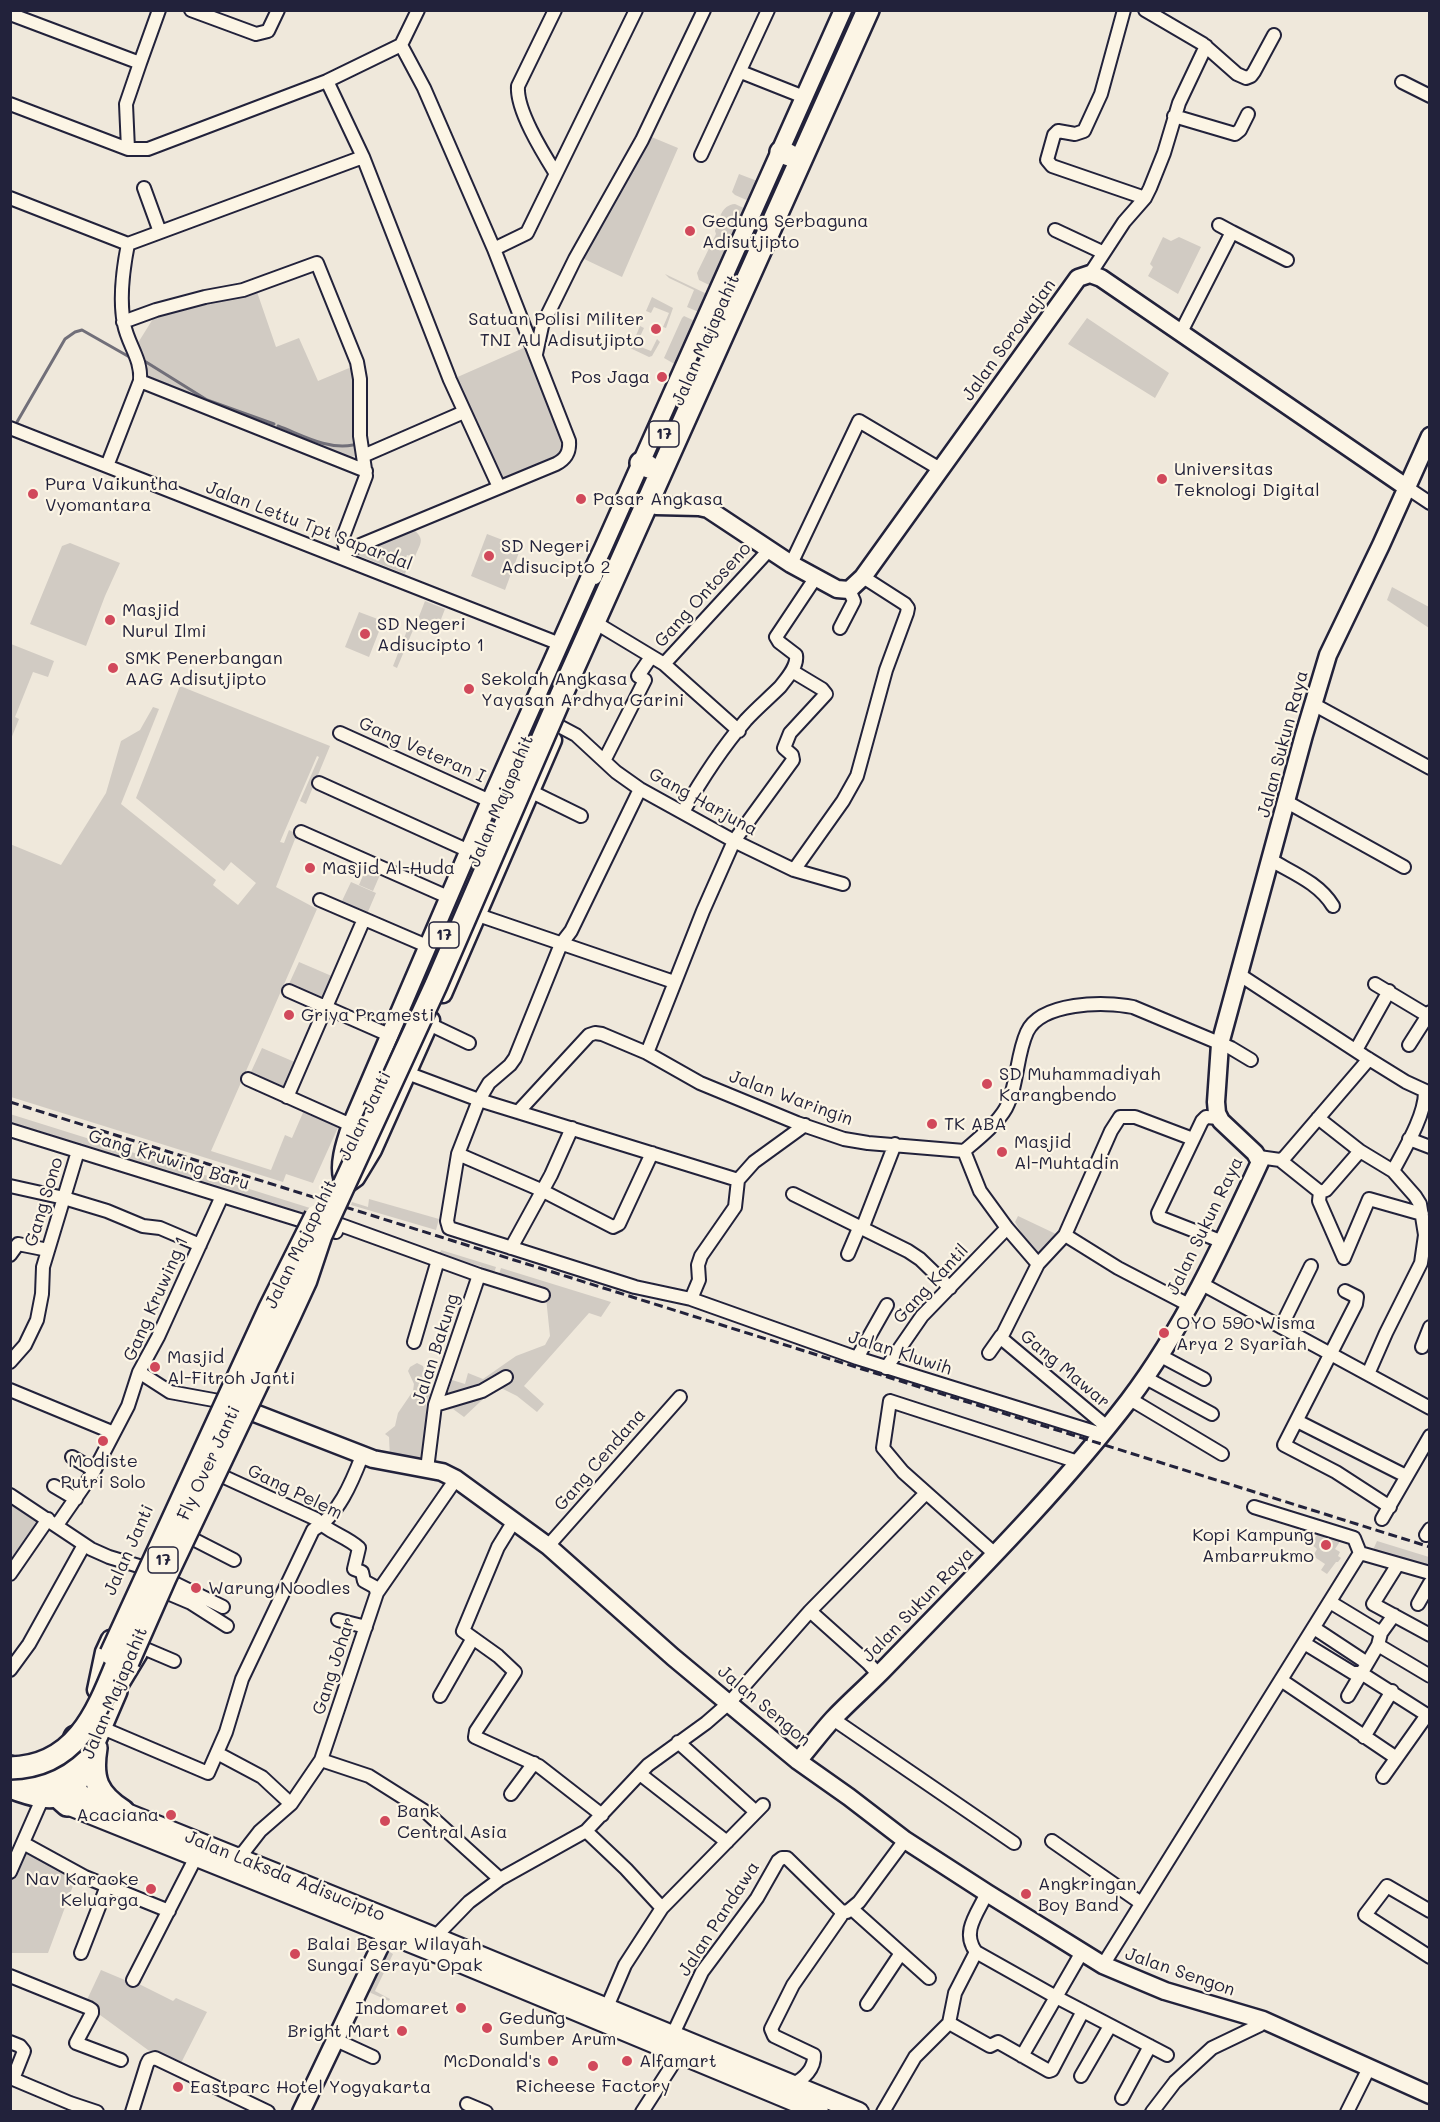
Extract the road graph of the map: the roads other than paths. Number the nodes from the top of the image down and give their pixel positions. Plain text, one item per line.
1 (159, 10) edge
2 (191, 10) edge
3 (278, 10) edge
4 (418, 10) edge
5 (555, 10) edge
6 (636, 10) edge
7 (705, 10) edge
8 (768, 10) edge
9 (843, 10) edge
10 (854, 10) edge
11 (868, 10) edge
12 (879, 10) edge
13 (1124, 10) edge
14 (1145, 10) edge
15 (10, 14) edge
16 (1274, 35) dead end
17 (401, 45) junction
18 (1206, 46) junction
19 (140, 63) junction
20 (741, 72) junction
21 (327, 81) junction
22 (1402, 82) dead end
23 (1430, 96) edge
24 (804, 97) junction
25 (10, 104) edge
26 (1248, 114) dead end
27 (1174, 116) junction
28 (128, 149) junction
29 (785, 154) junction
30 (701, 155) dead end
31 (363, 157) junction
32 (556, 174) junction
33 (144, 188) dead end
34 (10, 198) edge
35 (1145, 198) junction
36 (1219, 225) dead end
37 (1055, 230) dead end
38 (160, 232) junction
39 (1232, 232) junction
40 (128, 244) junction
41 (494, 249) junction
42 (1102, 252) junction
43 (1287, 260) dead end
44 (1090, 274) junction
45 (123, 322) junction
46 (1181, 332) junction
47 (536, 354) junction
48 (140, 381) junction
49 (702, 392) junction
50 (464, 412) junction
51 (10, 428) edge
52 (1430, 436) edge
53 (363, 456) junction
54 (645, 465) junction
55 (107, 466) junction
56 (940, 470) junction
57 (366, 471) junction
58 (499, 487) junction
59 (1406, 487) junction
60 (1430, 503) edge
61 (656, 506) junction
62 (769, 550) junction
63 (344, 554) junction
64 (791, 564) junction
65 (596, 565) junction
66 (623, 576) junction
67 (816, 577) junction
68 (863, 578) junction
69 (849, 590) junction
70 (596, 600) junction
71 (601, 626) junction
72 (840, 628) dead end
73 (560, 644) junction
74 (651, 657) junction
75 (664, 664) junction
76 (792, 671) junction
77 (561, 678) junction
78 (1313, 704) junction
79 (559, 726) junction
80 (739, 730) junction
81 (340, 733) dead end
82 (604, 760) junction
83 (1430, 768) edge
84 (319, 783) dead end
85 (640, 789) junction
86 (532, 792) junction
87 (490, 801) junction
88 (1287, 802) junction
89 (683, 812) junction
90 (581, 816) dead end
91 (301, 832) dead end
92 (734, 841) junction
93 (469, 851) junction
94 (1271, 860) junction
95 (1404, 867) dead end
96 (794, 870) junction
97 (843, 884) dead end
98 (448, 897) junction
99 (320, 900) dead end
100 (1333, 906) dead end
101 (478, 915) junction
102 (364, 919) junction
103 (561, 944) junction
104 (425, 950) junction
105 (455, 968) junction
106 (1240, 975) junction
107 (674, 982) junction
108 (1375, 984) dead end
109 (289, 991) dead end
110 (1389, 991) junction
111 (326, 1007) junction
112 (1429, 1015) edge
113 (429, 1024) junction
114 (389, 1035) junction
115 (469, 1043) dead end
116 (1220, 1044) junction
117 (1409, 1045) dead end
118 (1356, 1050) junction
119 (647, 1053) junction
120 (1369, 1059) junction
121 (1251, 1060) dead end
122 (407, 1073) junction
123 (248, 1079) dead end
124 (1427, 1093) edge
125 (287, 1096) junction
126 (479, 1100) junction
127 (518, 1112) junction
128 (1219, 1118) junction
129 (1318, 1118) junction
130 (351, 1125) junction
131 (805, 1125) junction
132 (572, 1128) junction
133 (10, 1130) edge
134 (379, 1138) junction
135 (1193, 1139) junction
136 (1409, 1139) junction
137 (895, 1144) junction
138 (1430, 1147) edge
139 (78, 1151) junction
140 (964, 1151) junction
141 (1360, 1151) junction
142 (652, 1153) junction
143 (458, 1154) junction
144 (1259, 1157) junction
145 (1280, 1160) junction
146 (1393, 1171) junction
147 (738, 1180) junction
148 (10, 1186) edge
149 (541, 1190) junction
150 (1320, 1192) junction
151 (793, 1194) dead end
152 (222, 1196) junction
153 (64, 1198) junction
154 (1422, 1214) junction
155 (316, 1227) junction
156 (861, 1228) junction
157 (1007, 1228) junction
158 (1065, 1235) junction
159 (1223, 1242) junction
160 (200, 1245) junction
161 (512, 1248) junction
162 (48, 1250) junction
163 (848, 1254) dead end
164 (10, 1256) edge
165 (438, 1260) junction
166 (1038, 1264) junction
167 (1311, 1266) dead end
168 (479, 1275) junction
169 (1202, 1284) junction
170 (950, 1288) junction
171 (270, 1291) junction
172 (1345, 1291) dead end
173 (543, 1295) dead end
174 (691, 1299) junction
175 (302, 1305) junction
176 (887, 1305) dead end
177 (1189, 1305) junction
178 (279, 1312) joint
179 (1281, 1327) junction
180 (1430, 1327) edge
181 (1001, 1337) junction
182 (414, 1342) dead end
183 (1422, 1347) dead end
184 (989, 1353) dead end
185 (1330, 1354) junction
186 (1159, 1355) junction
187 (857, 1359) junction
188 (10, 1362) edge
189 (886, 1368) junction
190 (139, 1372) junction
191 (1368, 1374) junction
192 (506, 1377) dead end
193 (1144, 1377) junction
194 (1204, 1379) dead end
195 (10, 1390) edge
196 (680, 1397) dead end
197 (1130, 1399) junction
198 (219, 1401) junction
199 (435, 1405) junction
200 (1430, 1408) edge
201 (252, 1412) junction
202 (1212, 1414) dead end
203 (1301, 1423) dead end
204 (1104, 1430) junction
205 (114, 1433) junction
206 (1430, 1436) edge
207 (1222, 1454) dead end
208 (362, 1456) junction
209 (72, 1457) dead end
210 (1078, 1462) junction
211 (427, 1469) junction
212 (94, 1470) junction
213 (222, 1476) junction
214 (1406, 1476) junction
215 (456, 1479) junction
216 (54, 1486) dead end
217 (177, 1492) junction
218 (926, 1493) junction
219 (10, 1495) edge
220 (76, 1499) junction
221 (207, 1506) junction
222 (1390, 1506) junction
223 (1254, 1507) dead end
224 (1382, 1519) dead end
225 (514, 1521) junction
226 (52, 1522) junction
227 (321, 1526) junction
228 (191, 1538) junction
229 (84, 1545) junction
230 (548, 1546) junction
231 (995, 1554) junction
232 (1360, 1554) junction
233 (234, 1560) dead end
234 (1398, 1564) junction
235 (142, 1567) junction
236 (1430, 1573) edge
237 (10, 1574) edge
238 (1430, 1583) edge
239 (168, 1586) junction
240 (377, 1593) junction
241 (1330, 1602) junction
242 (1418, 1604) dead end
243 (223, 1607) dead end
244 (810, 1611) junction
245 (1394, 1615) junction
246 (338, 1620) dead end
247 (227, 1626) dead end
248 (366, 1627) junction
249 (1314, 1628) junction
250 (1430, 1635) edge
251 (473, 1638) junction
252 (1379, 1639) junction
253 (1304, 1644) junction
254 (127, 1654) junction
255 (174, 1661) dead end
256 (1364, 1668) junction
257 (10, 1670) edge
258 (879, 1675) junction
259 (1430, 1676) edge
260 (1281, 1680) junction
261 (1392, 1691) junction
262 (104, 1693) junction
263 (440, 1696) dead end
264 (1348, 1696) dead end
265 (729, 1703) junction
266 (1428, 1714) edge
267 (833, 1719) junction
268 (91, 1723) junction
269 (1364, 1737) junction
270 (678, 1742) junction
271 (217, 1753) junction
272 (1395, 1757) junction
273 (321, 1760) junction
274 (798, 1761) junction
275 (10, 1762) edge
276 (534, 1763) junction
277 (10, 1768) edge
278 (640, 1774) junction
279 (1383, 1777) dead end
280 (511, 1794) dead end
281 (47, 1795) edge
282 (291, 1804) junction
283 (123, 1811) junction
284 (602, 1815) junction
285 (586, 1831) junction
286 (905, 1840) junction
287 (1052, 1841) dead end
288 (727, 1842) junction
289 (1014, 1842) dead end
290 (23, 1843) junction
291 (196, 1857) junction
292 (244, 1865) junction
293 (10, 1872) edge
294 (500, 1879) junction
295 (106, 1886) junction
296 (987, 1893) junction
297 (1141, 1903) junction
298 (663, 1908) junction
299 (847, 1910) junction
300 (168, 1911) junction
301 (1430, 1911) edge
302 (386, 1934) junction
303 (435, 1936) junction
304 (976, 1952) junction
305 (1082, 1952) junction
306 (81, 1953) dead end
307 (901, 1953) junction
308 (1430, 1957) edge
309 (1102, 1965) junction
310 (10, 1976) edge
311 (929, 1978) dead end
312 (133, 1980) dead end
313 (1056, 1996) junction
314 (867, 2004) dead end
315 (593, 2008) junction
316 (1083, 2011) junction
317 (1263, 2020) junction
318 (949, 2023) junction
319 (1110, 2026) junction
320 (673, 2034) junction
321 (336, 2040) junction
322 (10, 2042) edge
323 (1150, 2046) junction
324 (677, 2053) junction
325 (1167, 2055) dead end
326 (373, 2056) dead end
327 (1022, 2056) junction
328 (121, 2060) dead end
329 (1369, 2068) junction
330 (1080, 2076) dead end
331 (12, 2082) edge
332 (793, 2084) junction
333 (1430, 2095) edge
334 (1122, 2098) dead end
335 (467, 2104) dead end
336 (97, 2112) edge
337 (132, 2112) edge
338 (268, 2112) edge
339 (301, 2112) edge
340 (486, 2112) edge
341 (642, 2112) edge
342 (819, 2112) edge
343 (859, 2112) edge
344 (883, 2112) edge
345 (1152, 2112) edge
346 (1347, 2112) edge

1 - 19 street
2 - 3 street
4 - 17 street
5 - 32 street
6 - 32 street
7 - 47 street
8 - 20 street
9 - 24 street
10 - 29 highway, Jalan Majapahit / 17
11 - 49 highway, Jalan Majapahit / 17
12 - 49 street
13 - 35 street
14 - 18 street
15 - 19 street
16 - 18 street
17 - 21 street
17 - 41 street
18 - 27 street
19 - 28 street
20 - 24 street
20 - 30 street
21 - 28 street
21 - 31 street
22 - 23 street
24 - 29 street
25 - 28 street
26 - 27 street
27 - 35 street
29 - 54 highway, Jalan Majapahit / 17
31 - 38 street
31 - 50 street
32 - 41 street
33 - 38 street
34 - 40 street
35 - 42 street
36 - 39 street
37 - 42 street
38 - 40 street
39 - 43 street
39 - 46 street
40 - 45 street
41 - 47 street
42 - 44 street
44 - 46 street
44 - 56 street, Jalan Sorowajan
45 - 48 street
45 - 53 street
46 - 59 street
47 - 58 street
48 - 55 street
48 - 57 street
49 - 61 street
49 - 70 highway, Jalan Majapahit / 17
50 - 53 street
50 - 58 street
51 - 55 street, Jalan Lettu Tpt Sapardal
52 - 59 street, Jalan Sukun Raya
53 - 57 street
54 - 65 street
54 - 70 highway, Jalan Majapahit / 17
55 - 63 street, Jalan Lettu Tpt Sapardal
56 - 64 street
56 - 68 street, Jalan Sorowajan
57 - 63 street
58 - 63 street
59 - 60 street
59 - 78 street, Jalan Sukun Raya
61 - 62 street
61 - 66 street
62 - 64 street
62 - 75 street, Gang Ontoseno
63 - 73 street, Jalan Lettu Tpt Sapardal
64 - 67 street
65 - 70 street
65 - 73 street, Jalan Janti
66 - 70 street
66 - 71 street, Jalan Janti
67 - 69 street
67 - 76 street
68 - 69 street, Jalan Sorowajan
68 - 96 street
69 - 72 street
70 - 77 highway, Jalan Majapahit / 17
71 - 74 street
71 - 79 street, Jalan Janti
73 - 87 street, Jalan Janti
74 - 75 street
74 - 82 street
75 - 80 street
76 - 80 street
76 - 92 street
77 - 155 highway, Jalan Majapahit / 17, bridge
77 - 254 highway, Jalan Majapahit / 17, bridge
78 - 83 street
78 - 88 street, Jalan Sukun Raya
79 - 82 street, Gang Harjuna
79 - 86 street, Jalan Janti
80 - 89 street
81 - 87 street, Gang Veteran I
82 - 85 street, Gang Harjuna
84 - 93 street
85 - 89 street, Gang Harjuna
85 - 103 street
86 - 90 street
86 - 101 street, Jalan Janti
87 - 93 street, Jalan Janti
88 - 94 street, Jalan Sukun Raya
88 - 95 street
89 - 92 street, Gang Harjuna
91 - 98 street
92 - 96 street, Gang Harjuna
92 - 107 street
93 - 98 street, Jalan Janti
94 - 100 street
94 - 106 street, Jalan Sukun Raya
96 - 97 street, Gang Harjuna
98 - 104 street, Jalan Janti
99 - 102 street
101 - 103 street
101 - 105 street, Jalan Janti
102 - 104 street
102 - 111 street
103 - 107 street
103 - 126 street
104 - 105 street
104 - 114 street, Jalan Janti
105 - 113 street, Jalan Janti
106 - 116 street, Jalan Sukun Raya
106 - 118 street
107 - 119 street
108 - 110 street
109 - 111 street
110 - 112 street
110 - 118 street
111 - 114 street
111 - 125 street
112 - 117 street
113 - 115 street
113 - 122 street, Jalan Janti
114 - 130 street, Jalan Janti
116 - 121 street
116 - 128 street, Jalan Sukun Raya
116 - 140 street
118 - 120 street
119 - 127 street, Jalan Waringin
119 - 131 street, Jalan Waringin
120 - 124 street
120 - 129 street
122 - 126 street
122 - 134 street, Jalan Janti
123 - 125 street
124 - 136 street
125 - 130 street
126 - 127 street
126 - 143 street
127 - 132 street
128 - 135 street
128 - 144 street, Jalan Sukun Raya
129 - 141 street
129 - 145 street
130 - 134 street
130 - 134 street, Jalan Janti
131 - 137 street, Jalan Waringin
131 - 147 street
132 - 142 street
132 - 149 street
133 - 139 street, Gang Kruwing Baru
135 - 158 street
135 - 159 street
136 - 138 street
136 - 146 street
137 - 140 street, Jalan Waringin
137 - 156 street
139 - 152 street, Gang Kruwing Baru
139 - 153 street, Gang Sono
140 - 157 street
141 - 146 street
141 - 150 street
142 - 147 street
142 - 149 street
143 - 149 street
143 - 161 street
144 - 145 street
144 - 159 street, Jalan Sukun Raya
145 - 150 street
146 - 154 street
147 - 174 street
148 - 153 street
149 - 161 street
150 - 154 street
151 - 156 street
152 - 155 street, Gang Kruwing Baru
152 - 160 street, Gang Kruwing 1
153 - 160 street
153 - 162 street, Gang Sono
154 - 191 street
155 - 165 street, Gang Kruwing Baru
155 - 171 street, Jalan Janti
155 - 175 street
155 - 178 highway, Jalan Majapahit / 17, bridge
155 - 254 highway, Jalan Majapahit / 17, bridge
156 - 163 street
156 - 170 street
157 - 166 street
157 - 170 street, Gang Kantil
158 - 166 street
158 - 177 street
159 - 169 street, Jalan Sukun Raya
160 - 190 street, Gang Kruwing 1
161 - 174 street, Jalan Kluwih
162 - 164 street
162 - 188 street, Gang Sono
165 - 168 street
165 - 182 street
166 - 181 street
167 - 179 street
168 - 173 street
168 - 199 street, Jalan Bakung
169 - 177 street, Jalan Sukun Raya
169 - 179 street
170 - 189 street, Gang Kantil
171 - 175 street
171 - 198 street, Jalan Janti
172 - 185 street
174 - 187 street, Jalan Kluwih
175 - 201 street
176 - 187 street
177 - 186 street, Jalan Sukun Raya
178 - 277 highway, Fly Over Janti / 17, bridge
179 - 185 street
180 - 183 street
181 - 184 street
181 - 204 street, Gang Mawar
185 - 191 street
185 - 222 street
186 - 193 street, Jalan Sukun Raya
186 - 194 street
187 - 189 street, Jalan Kluwih
189 - 204 street, Jalan Kluwih
190 - 198 street, Gang Kruwing 1
190 - 205 street
191 - 200 street
192 - 199 street
193 - 197 street, Jalan Sukun Raya
193 - 202 street
195 - 205 street
196 - 230 street, Gang Cendana
197 - 204 street, Jalan Sukun Raya
197 - 207 street
198 - 217 street, Jalan Janti
199 - 211 street, Jalan Bakung
201 - 208 street, Jalan Sengon
201 - 213 street
203 - 214 street
204 - 210 street, Jalan Sukun Raya
205 - 212 street
206 - 214 street
208 - 211 street, Jalan Sengon
208 - 227 street
209 - 212 street
210 - 218 street
210 - 231 street, Jalan Sukun Raya
211 - 215 street, Jalan Sengon
212 - 220 street
213 - 221 street
213 - 227 street, Gang Pelem
214 - 222 street
215 - 225 street, Jalan Sengon
215 - 240 street, Gang Johar
216 - 220 street
217 - 221 street
217 - 235 street, Jalan Janti
218 - 231 street
218 - 244 street
219 - 226 street
220 - 226 street
221 - 228 street
222 - 224 street
223 - 232 street
225 - 230 street, Jalan Sengon
225 - 251 street
226 - 229 street
226 - 237 street
227 - 240 street, Gang Pelem
227 - 271 street
228 - 233 street
228 - 239 street
229 - 235 street
229 - 257 street
230 - 265 street, Jalan Sengon
231 - 258 street, Jalan Sukun Raya
232 - 234 street
232 - 241 street
234 - 236 street
234 - 245 street
235 - 262 street, Jalan Janti
238 - 242 street
239 - 243 street
239 - 247 street
239 - 254 street
240 - 248 street, Gang Johar
241 - 249 street
241 - 252 street
244 - 258 street
244 - 265 street
245 - 250 street
245 - 252 street
246 - 248 street
248 - 273 street, Gang Johar
249 - 253 street
249 - 256 street
251 - 263 street
251 - 276 street
252 - 256 street
252 - 259 street
253 - 256 street
253 - 260 street
254 - 255 street
254 - 262 highway, Jalan Majapahit / 17
256 - 261 street
256 - 264 street
258 - 267 street, Jalan Sukun Raya
260 - 269 street
260 - 297 street
261 - 266 street
261 - 269 street
262 - 268 highway, Jalan Majapahit / 17
265 - 270 street
265 - 274 street, Jalan Sengon
266 - 272 street
267 - 274 street, Jalan Sukun Raya
267 - 289 street
268 - 271 street
268 - 275 highway, 17
268 - 281 highway, 17
268 - 283 highway
269 - 272 street
270 - 278 street
270 - 288 street
271 - 282 street
272 - 279 street
273 - 282 street, Gang Johar
273 - 294 street
274 - 286 street, Jalan Sengon
276 - 280 street
276 - 284 street
277 - 281 highway, Jalan Laksda Adisucipto / 17
278 - 284 street
278 - 288 street
281 - 283 main road, Jalan Laksda Adisucipto
281 - 290 street
281 - 291 main road, Jalan Laksda Adisucipto
281 - 291 main road, Jalan Laksda Adisucipto
282 - 292 street, Gang Johar
283 - 292 main road, Jalan Laksda Adisucipto
284 - 285 street
285 - 294 street
285 - 298 street
286 - 296 street, Jalan Sengon
286 - 299 street
287 - 297 street
288 - 298 street
290 - 293 street
290 - 295 street
291 - 292 main road, Jalan Laksda Adisucipto
291 - 300 street
292 - 302 main road, Jalan Laksda Adisucipto
292 - 303 main road, Jalan Laksda Adisucipto
294 - 303 street
295 - 300 street
295 - 306 street
296 - 304 street
296 - 305 street, Jalan Sengon
297 - 309 street
298 - 315 street
299 - 307 street
299 - 320 street, Jalan Pandawa
299 - 332 street
300 - 312 street
301 - 308 street
302 - 315 main road, Jalan Laksda Adisucipto
302 - 321 street
303 - 315 main road, Jalan Laksda Adisucipto
304 - 313 street
304 - 318 street
305 - 309 street, Jalan Sengon
305 - 313 street
307 - 311 street
307 - 314 street
309 - 317 street, Jalan Sengon
310 - 328 street
313 - 316 street
313 - 327 street
315 - 320 main road, Jalan Laksda Adisucipto
315 - 324 main road, Jalan Laksda Adisucipto
316 - 319 street
316 - 327 street
317 - 329 street, Jalan Sengon
317 - 345 street
318 - 327 street
318 - 344 street
319 - 323 street
319 - 330 street
320 - 332 main road, Jalan Laksda Adisucipto
321 - 326 street
321 - 339 street
322 - 331 street
323 - 325 street
323 - 334 street
324 - 341 street
324 - 342 main road, Jalan Laksda Adisucipto
329 - 333 street, Jalan Sengon
329 - 346 street
331 - 336 street
332 - 343 main road, Jalan Laksda Adisucipto
335 - 340 street
337 - 338 street

